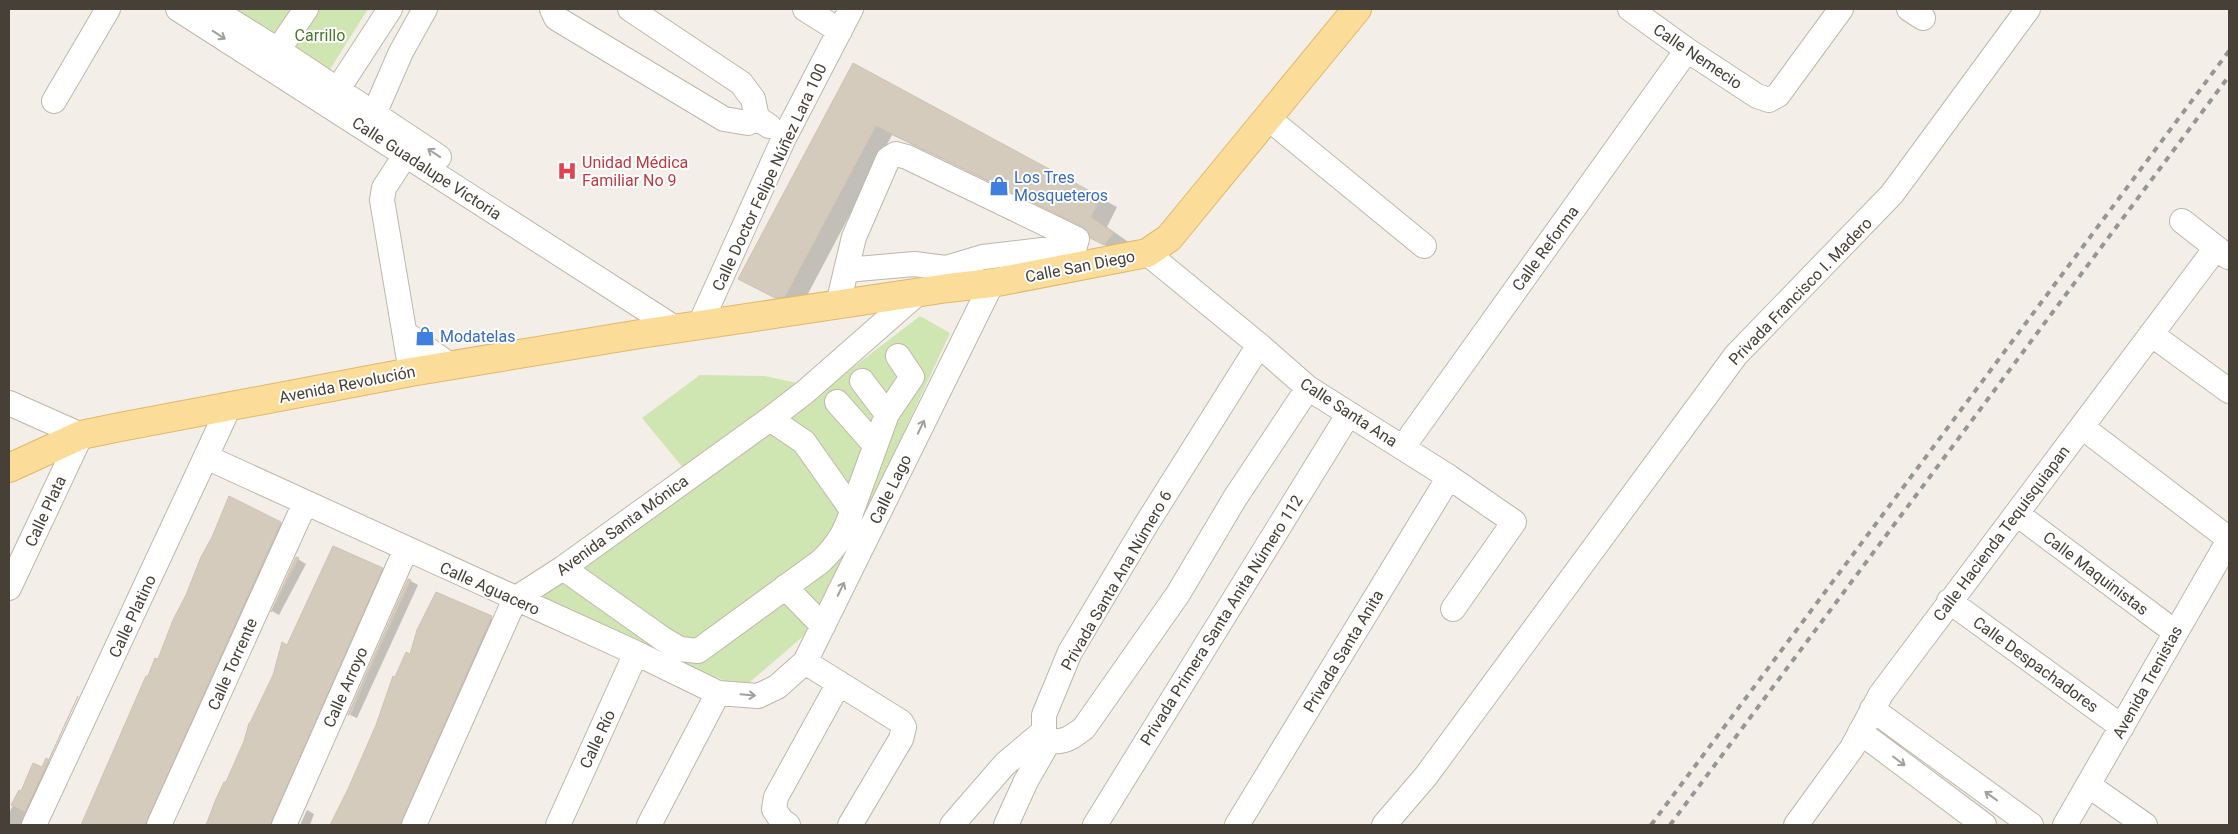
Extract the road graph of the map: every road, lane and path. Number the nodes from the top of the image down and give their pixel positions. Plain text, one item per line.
1 (108, 9) edge
2 (178, 9) edge
3 (212, 9) edge
4 (306, 9) edge
5 (390, 9) edge
6 (424, 9) edge
7 (552, 9) edge
8 (630, 9) edge
9 (805, 9) edge
10 (851, 9) edge
11 (1358, 9) edge
12 (1630, 9) edge
13 (1841, 9) edge
14 (2028, 9) edge
15 (840, 31) junction
16 (1686, 50) junction
17 (273, 58) junction
18 (338, 90) junction
19 (54, 100) dead end
20 (374, 114) junction
21 (757, 118) junction
22 (1268, 118) junction
23 (784, 138) junction
24 (406, 154) junction
25 (2182, 221) dead end
26 (1424, 246) dead end
27 (1147, 253) junction
28 (2223, 253) edge
29 (846, 270) junction
30 (947, 278) junction
31 (992, 284) junction
32 (919, 292) junction
33 (838, 304) junction
34 (689, 326) junction
35 (405, 333) junction
36 (2151, 334) junction
37 (1259, 345) junction
38 (898, 356) dead end
39 (451, 366) junction
40 (411, 372) junction
41 (862, 381) dead end
42 (1308, 388) junction
43 (2229, 391) edge
44 (837, 402) dead end
45 (9, 403) edge
46 (229, 407) junction
47 (887, 414) junction
48 (1348, 415) junction
49 (770, 420) junction
50 (2082, 428) junction
51 (81, 435) junction
52 (874, 445) junction
53 (1403, 447) junction
54 (206, 457) junction
55 (9, 468) edge
56 (1449, 477) junction
57 (305, 503) junction
58 (852, 510) junction
59 (2017, 514) junction
60 (2229, 539) edge
61 (406, 549) junction
62 (563, 568) junction
63 (785, 587) junction
64 (9, 588) edge
65 (515, 599) junction
66 (1950, 601) junction
67 (1453, 609) dead end
68 (822, 626) junction
69 (2175, 632) junction
70 (636, 653) junction
71 (805, 662) junction
72 (839, 683) junction
73 (777, 687) joint
74 (718, 692) junction
75 (1872, 709) junction
76 (2122, 727) junction
77 (1860, 732) junction
78 (1047, 736) junction
79 (2088, 785) junction
80 (34, 825) edge
81 (160, 825) edge
82 (284, 825) edge
83 (414, 825) edge
84 (558, 825) edge
85 (649, 825) edge
86 (788, 825) edge
87 (850, 825) edge
88 (952, 825) edge
89 (1006, 825) edge
90 (1095, 825) edge
91 (1237, 825) edge
92 (1384, 825) edge
93 (1796, 825) edge
94 (1984, 825) edge
95 (2031, 825) edge
96 (2065, 825) edge
97 (2145, 825) edge

1 - 19 street
2 -> 17 street, Calle Guadalupe Victoria
3 - 17 street, Calle Guadalupe Victoria
4 - 17 street
5 - 18 street
6 - 20 street
7 - 21 street
8 - 21 street
9 - 15 street
10 - 15 street, Calle Doctor Felipe Núñez Lara 100
11 - 22 main road, Calle San Diego
12 - 16 street, Calle Nemecio
13 - 16 street, Calle Nemecio
14 - 92 street, Privada Francisco I. Madero
15 - 23 street, Calle Doctor Felipe Núñez Lara 100
16 - 53 street, Calle Reforma
17 - 18 street, Calle Guadalupe Victoria
17 - 24 street, Calle Guadalupe Victoria
18 - 20 street, Calle Guadalupe Victoria
34 -> 20 street, Calle Guadalupe Victoria
21 - 23 street
22 - 26 street
22 - 27 main road, Calle San Diego
23 - 34 street, Calle Doctor Felipe Núñez Lara 100
24 - 34 street, Calle Guadalupe Victoria
24 - 35 street
25 - 28 street
27 - 31 main road, Calle San Diego
27 - 37 street, Calle Santa Ana
28 - 36 street, Calle Hacienda Tequisquiapan
29 - 30 street
29 - 30 street
29 - 33 street
30 - 31 main road, Calle San Diego
30 - 32 main road, Calle San Diego
68 -> 31 street, Calle Lago
32 - 33 main road, Calle San Diego
32 - 49 street, Avenida Santa Mónica
33 - 34 main road, Calle San Diego
34 - 39 main road, Avenida Revolución
35 - 39 street
35 - 40 street
36 - 43 street
36 - 50 street, Calle Hacienda Tequisquiapan
37 - 42 street, Calle Santa Ana
37 - 78 street, Privada Santa Ana Número 6
38 - 47 street
39 - 40 main road, Avenida Revolución
40 - 46 main road, Avenida Revolución
41 - 47 street
42 - 48 street, Calle Santa Ana
42 - 78 street
44 - 52 street
45 - 51 street
46 - 51 main road, Avenida Revolución
46 - 54 street, Calle Platino
47 - 52 street
48 - 53 street, Calle Santa Ana
48 - 90 street, Privada Primera Santa Anita Número 112
49 - 58 street
49 - 62 street, Avenida Santa Mónica
50 - 59 street, Calle Hacienda Tequisquiapan
50 - 60 street
51 - 55 main road, Avenida Revolución
51 - 64 street, Calle Plata
52 - 58 street
53 - 56 street, Calle Santa Ana
54 - 57 street, Calle Aguacero
54 - 80 street, Calle Platino
56 - 67 street, Calle Santa Ana
56 - 91 street, Privada Santa Anita
57 - 61 street, Calle Aguacero
57 - 81 street, Calle Torrente
58 - 63 street
59 - 66 street, Calle Hacienda Tequisquiapan
59 - 69 street, Calle Maquinistas
60 - 69 street, Avenida Trenistas
61 - 65 street, Calle Aguacero
61 - 82 street, Calle Arroyo
62 - 63 street
62 - 65 street, Avenida Santa Mónica
63 - 68 street
65 - 70 street, Calle Aguacero
65 - 83 street
66 - 75 street, Calle Hacienda Tequisquiapan
66 - 76 street, Calle Despachadores
68 - 71 street, Calle Lago
69 - 76 street, Avenida Trenistas
70 - 74 street, Calle Aguacero
70 - 84 street, Calle Río
71 - 72 street
71 - 73 street, Calle Lago
72 - 86 street
72 - 87 street
74 -> 73 street, Calle Aguacero
74 - 85 street
75 - 77 street, Calle Hacienda Tequisquiapan
95 -> 75 street
76 - 79 street, Avenida Trenistas
77 - 93 street, Calle Hacienda Tequisquiapan
77 -> 94 street
78 - 88 street
78 - 89 street, Privada Santa Ana Número 6
79 - 96 street, Avenida Trenistas
79 - 97 street

